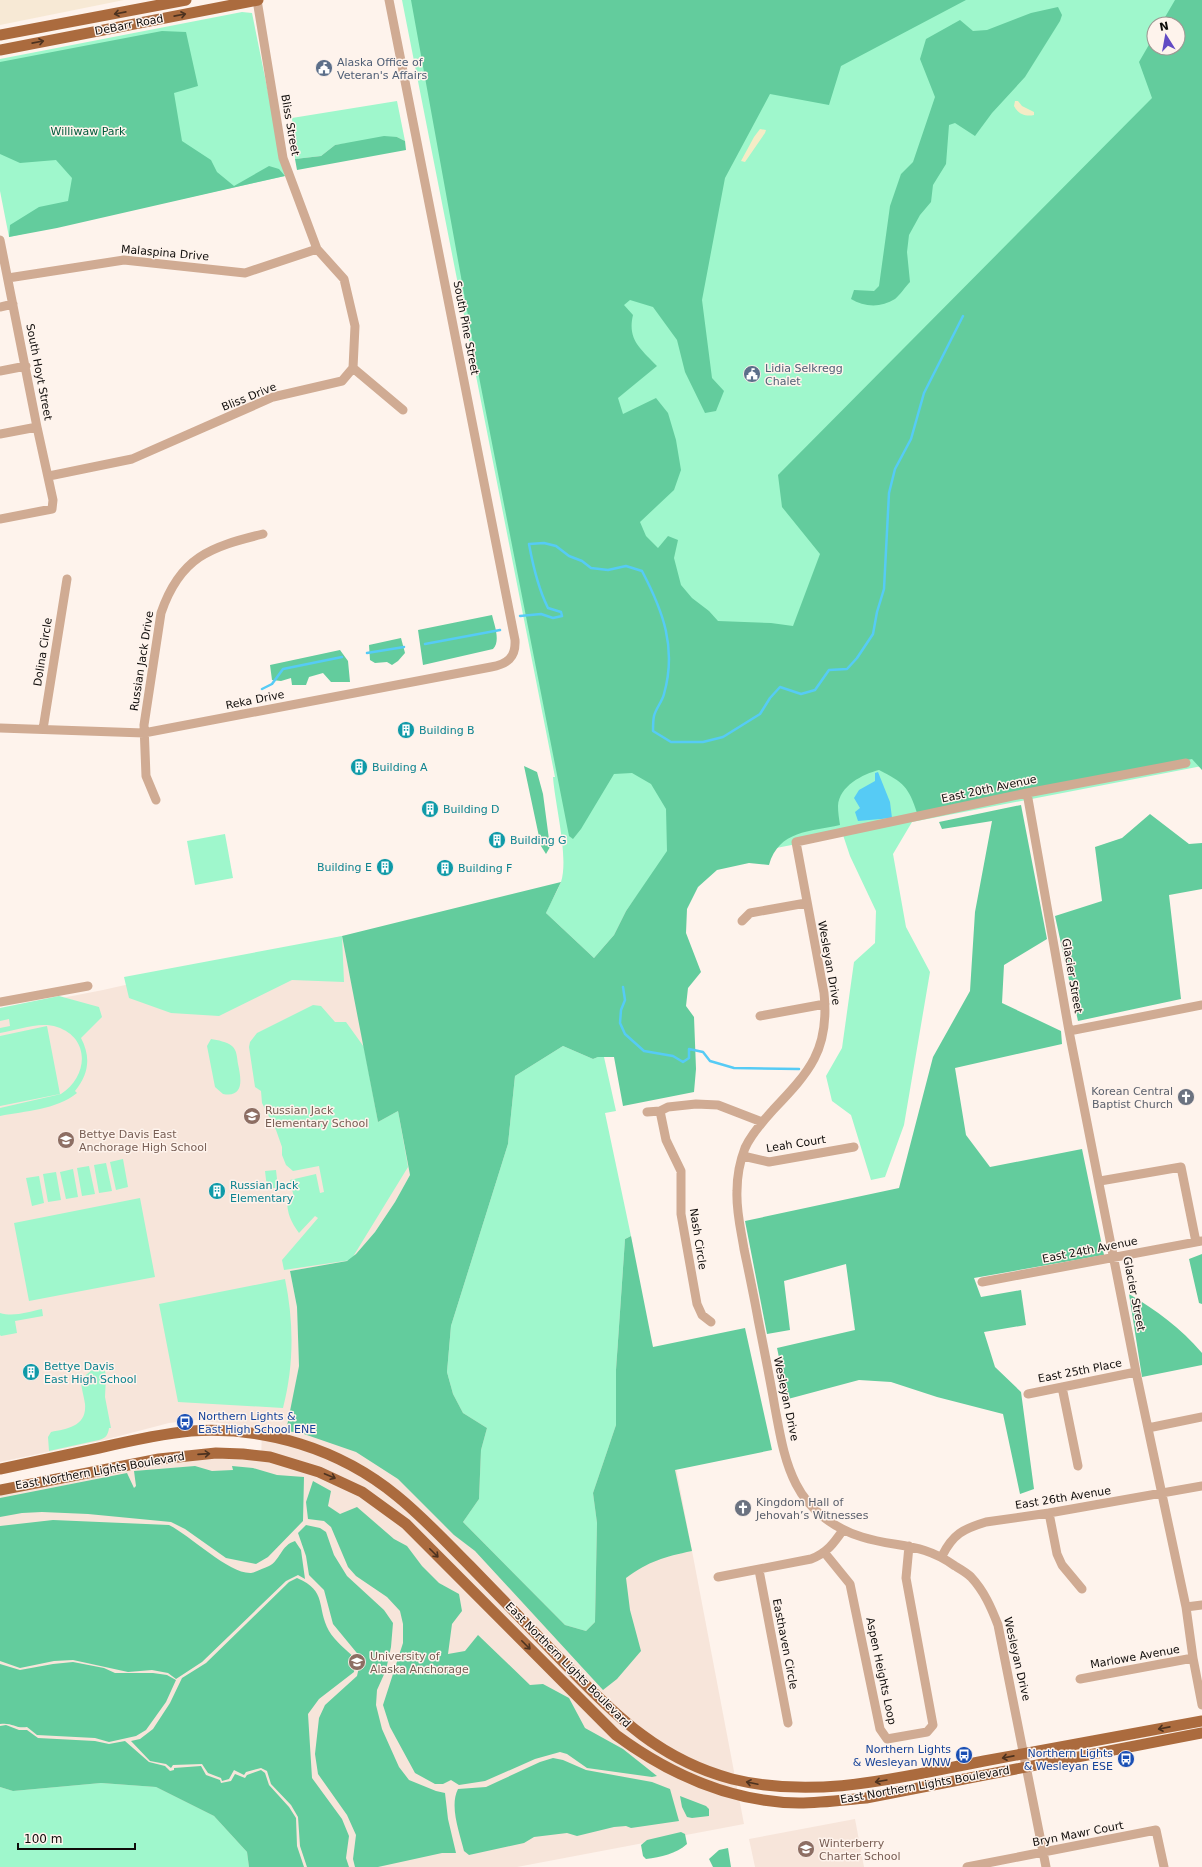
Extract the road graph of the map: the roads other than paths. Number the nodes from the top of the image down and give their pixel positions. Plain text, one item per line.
1 (186, 0) edge
2 (257, 0) edge
3 (389, 0) edge
4 (137, 5) edge
5 (0, 36) edge
6 (0, 50) edge
7 (0, 240) edge
8 (317, 249) junction
9 (8, 278) junction
10 (13, 304) junction
11 (0, 307) edge
12 (26, 366) junction
13 (353, 368) junction
14 (0, 371) edge
15 (403, 410) dead end
16 (37, 427) junction
17 (0, 434) edge
18 (49, 476) junction
19 (0, 519) edge
20 (263, 534) dead end
21 (67, 579) dead end
22 (510, 660) joint
23 (0, 728) edge
24 (43, 729) junction
25 (144, 733) junction
26 (1186, 762) dead end
27 (1027, 793) junction
28 (156, 800) dead end
29 (796, 842) joint
30 (806, 903) junction
31 (742, 921) dead end
32 (88, 986) dead end
33 (0, 1002) edge
34 (825, 1004) junction
35 (1202, 1004) edge
36 (760, 1016) dead end
37 (1069, 1031) junction
38 (660, 1111) junction
39 (647, 1112) dead end
40 (762, 1122) junction
41 (854, 1147) dead end
42 (743, 1156) junction
43 (1100, 1181) junction
44 (1199, 1241) edge
45 (1115, 1257) junction
46 (982, 1282) dead end
47 (711, 1322) dead end
48 (1136, 1372) junction
49 (1062, 1387) junction
50 (1028, 1394) dead end
51 (1202, 1418) edge
52 (1148, 1428) junction
53 (1078, 1466) dead end
54 (0, 1469) edge
55 (1202, 1486) edge
56 (0, 1490) edge
57 (1161, 1494) junction
58 (1049, 1513) junction
59 (843, 1530) junction
60 (909, 1546) junction
61 (824, 1552) junction
62 (942, 1556) junction
63 (759, 1570) junction
64 (718, 1577) dead end
65 (1082, 1589) dead end
66 (1202, 1604) edge
67 (1186, 1608) junction
68 (1193, 1658) junction
69 (1080, 1679) dead end
70 (1202, 1704) edge
71 (1202, 1721) edge
72 (788, 1723) dead end
73 (1202, 1733) edge
74 (1024, 1754) junction
75 (1027, 1767) junction
76 (1044, 1853) junction
77 (967, 1867) edge
78 (1046, 1867) edge
79 (1164, 1867) edge

1 - 4 main road, DeBarr Road
6 -> 2 main road, DeBarr Road
2 - 8 street, Bliss Street
3 - 22 street, South Pine Street
4 -> 5 main road, DeBarr Road
7 - 9 street, South Hoyt Street
8 - 9 street, Malaspina Drive
8 - 13 street
9 - 10 street, South Hoyt Street
10 - 11 street
10 - 12 street, South Hoyt Street
12 - 14 street
12 - 16 street, South Hoyt Street
13 - 15 street
13 - 18 street, Bliss Drive
16 - 17 street
16 - 18 street, South Hoyt Street
18 - 19 street, South Hoyt Street
20 - 25 street, Russian Jack Drive
21 - 24 street, Dolina Circle
22 - 25 street, Reka Drive
23 - 24 street, Reka Drive
24 - 25 street, Reka Drive
25 - 28 street, Russian Jack Drive
26 - 27 street, East 20th Avenue
27 - 29 street, East 20th Avenue
27 - 37 street, Glacier Street
29 - 30 street, Wesleyan Drive
30 - 31 street
30 - 34 street, Wesleyan Drive
32 - 33 street
34 - 36 street
34 - 40 street, Wesleyan Drive
35 - 37 street
37 - 43 street, Glacier Street
38 - 39 street
38 - 40 street
38 - 47 street, Nash Circle
40 - 42 street, Wesleyan Drive
41 - 42 street, Leah Court
42 - 59 street, Wesleyan Drive
43 - 44 street
43 - 45 street, Glacier Street
44 - 45 street, East 24th Avenue
45 - 46 street, East 24th Avenue
45 - 48 street, Glacier Street
48 - 49 street, East 25th Place
48 - 52 street, Glacier Street
49 - 50 street, East 25th Place
49 - 53 street
51 - 52 street
52 - 57 street, Glacier Street
74 -> 54 main road, East Northern Lights Boulevard
55 - 57 street, East 26th Avenue
56 -> 75 main road, East Northern Lights Boulevard
57 - 58 street, East 26th Avenue
57 - 67 street, Glacier Street
58 - 62 street, East 26th Avenue
58 - 65 street
59 - 60 street, Wesleyan Drive
59 - 61 street
60 - 61 street, Aspen Heights Loop
60 - 62 street, Wesleyan Drive
61 - 63 street
62 - 74 street, Wesleyan Drive
63 - 64 street
63 - 72 street, Easthaven Circle
66 - 67 street
67 - 68 street, Glacier Street
68 - 69 street, Marlowe Avenue
68 - 70 street, Glacier Street
71 -> 74 main road, East Northern Lights Boulevard
73 - 75 main road, East Northern Lights Boulevard
74 - 75 street, Wesleyan Drive
75 - 76 street, Wesleyan Drive
76 - 77 street, Bryn Mawr Court
76 - 78 street, Wesleyan Drive
76 - 79 street, Bryn Mawr Court

